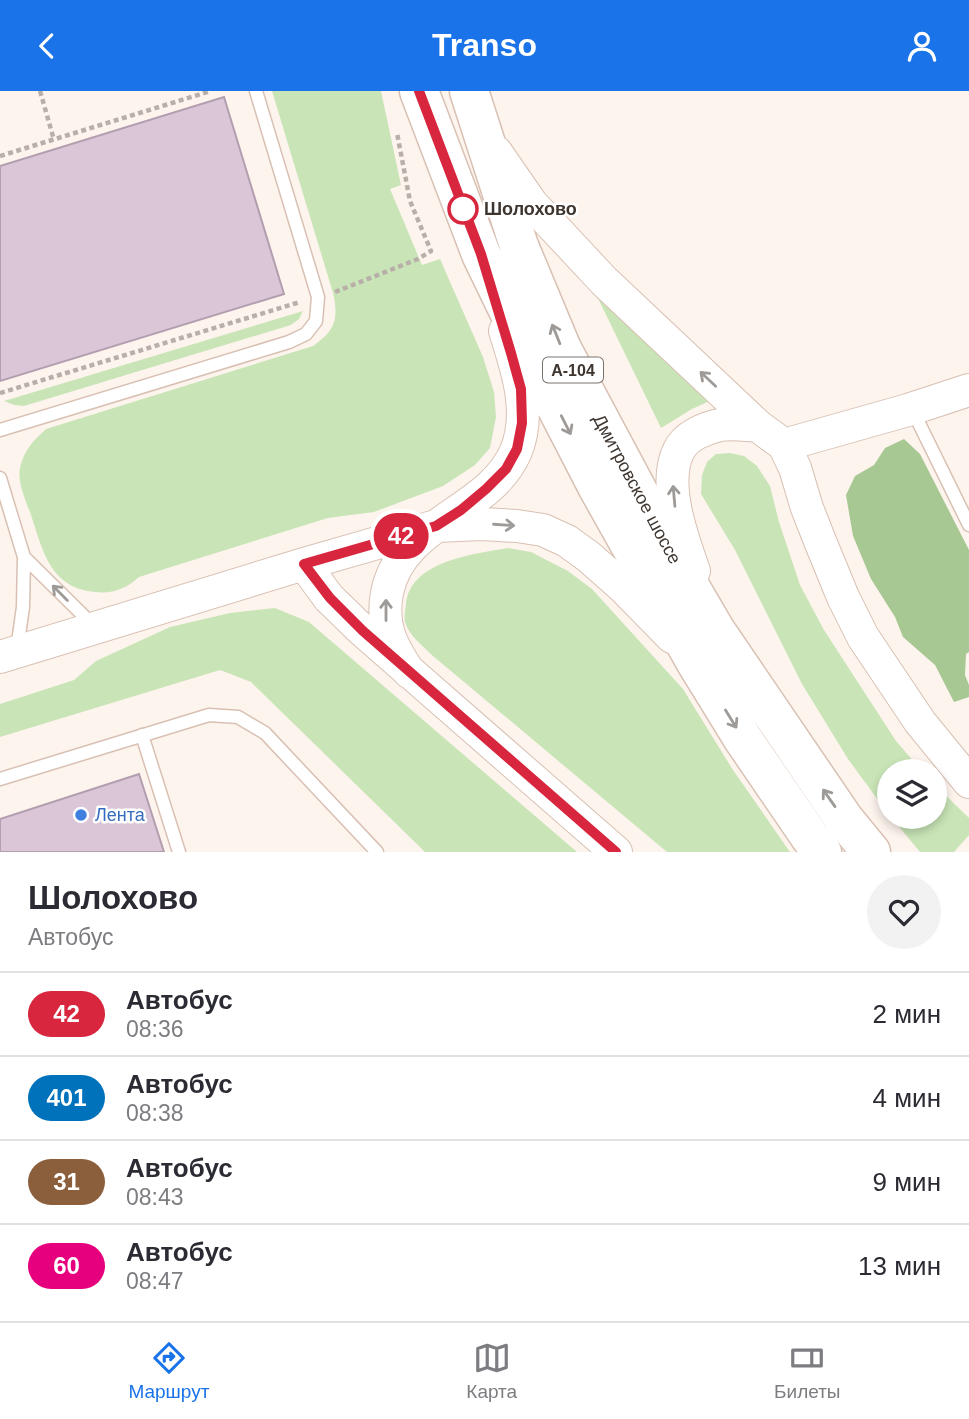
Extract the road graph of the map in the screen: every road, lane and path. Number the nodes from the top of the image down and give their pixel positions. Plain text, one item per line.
1 (40, 91) edge
2 (211, 91) edge
3 (256, 91) edge
4 (419, 91) edge
5 (469, 91) edge
6 (397, 130) dead end
7 (54, 140) junction
8 (0, 156) edge
9 (481, 254) junction
10 (333, 293) dead end
11 (301, 302) dead end
12 (969, 390) edge
13 (0, 393) edge
14 (912, 408) junction
15 (758, 426) junction
16 (0, 431) edge
17 (784, 445) junction
18 (0, 478) edge
19 (969, 525) edge
20 (436, 526) junction
21 (24, 557) junction
22 (304, 564) junction
23 (96, 628) junction
24 (705, 646) junction
25 (8, 655) edge
26 (409, 672) junction
27 (142, 735) junction
28 (0, 779) edge
29 (969, 782) edge
30 (179, 852) edge
31 (377, 852) edge
32 (616, 852) edge
33 (822, 852) edge
34 (871, 852) edge

1 - 7 path
2 - 7 path
3 - 16 lane
4 - 9 highway, Дмитровское шоссе / А-104
15 -> 5 street
24 -> 5 highway, Дмитровское шоссе / А-104
6 - 10 path
7 - 8 path
9 - 20 street
9 -> 24 highway, Дмитровское шоссе / А-104
11 - 13 path
12 - 14 street
14 - 17 street
14 - 19 lane
15 - 17 street
24 -> 15 street
17 - 29 street
18 - 21 lane
20 - 22 street
20 -> 24 street
26 -> 20 street
23 -> 21 lane
21 - 25 lane
22 - 23 street
22 - 26 street
23 - 25 street
24 -> 33 highway, Дмитровское шоссе / А-104
34 -> 24 highway, Дмитровское шоссе / А-104
26 - 32 street
27 - 28 lane
27 - 30 lane
27 - 31 lane

